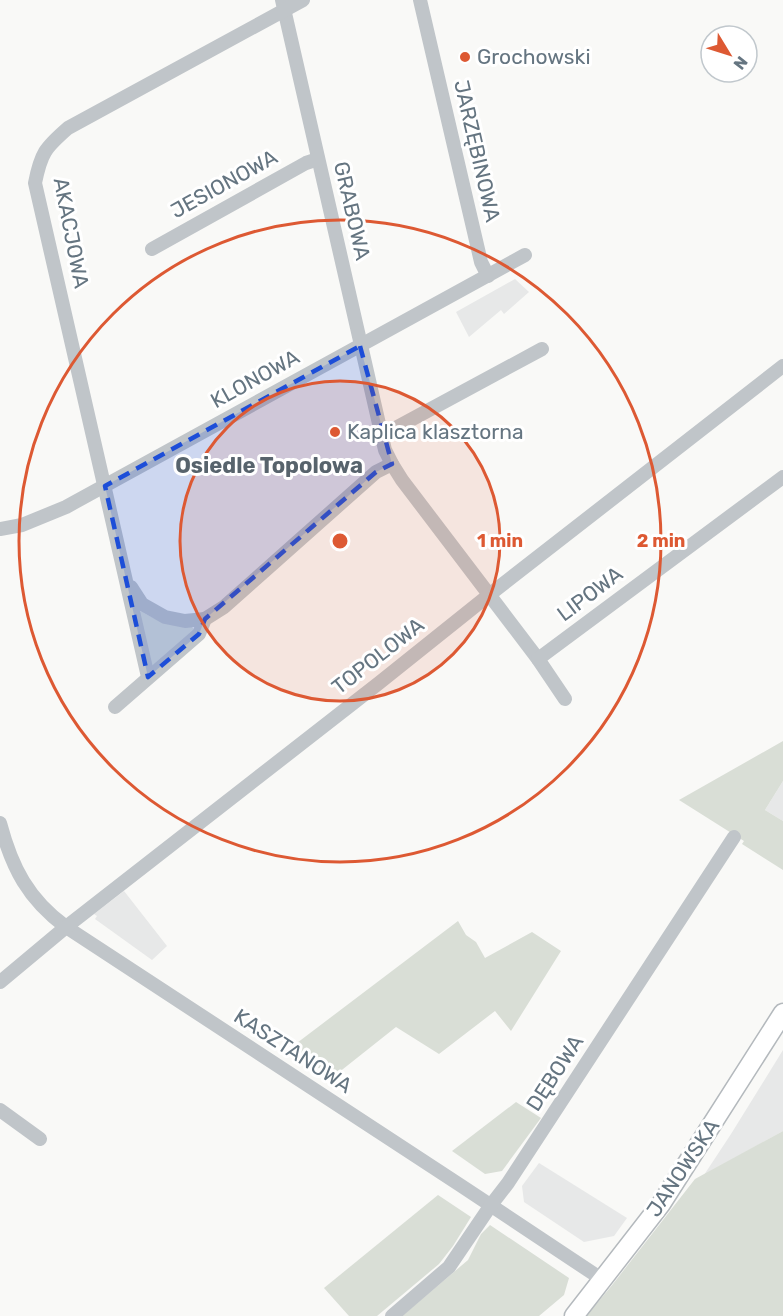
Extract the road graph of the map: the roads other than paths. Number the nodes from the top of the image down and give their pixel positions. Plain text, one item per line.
1 (303, 0) edge
2 (420, 0) edge
3 (283, 5) edge
4 (318, 159) junction
5 (152, 249) dead end
6 (525, 255) dead end
7 (488, 276) junction
8 (360, 345) junction
9 (542, 349) dead end
10 (783, 366) edge
11 (380, 432) junction
12 (392, 464) junction
13 (783, 477) edge
14 (105, 486) junction
15 (0, 530) edge
16 (126, 581) junction
17 (489, 595) junction
18 (205, 619) junction
19 (538, 659) junction
20 (148, 678) junction
21 (566, 699) dead end
22 (115, 707) dead end
23 (0, 823) edge
24 (734, 837) dead end
25 (66, 927) junction
26 (0, 982) edge
27 (783, 1013) edge
28 (0, 1110) edge
29 (40, 1139) dead end
30 (491, 1205) junction
31 (603, 1280) junction
32 (392, 1316) edge
33 (574, 1316) edge

1 - 3 street, AKACJOWA
2 - 7 street, JARZĘBINOWA
3 - 4 street, GRABOWA
3 - 14 street, AKACJOWA
4 - 5 street, JESIONOWA
4 - 8 street, GRABOWA
6 - 7 street, KLONOWA
7 - 8 street, KLONOWA
8 - 11 street, GRABOWA
8 - 14 street, KLONOWA
9 - 11 street
10 - 17 street, TOPOLOWA
11 - 12 street, GRABOWA
12 - 17 street, GRABOWA
12 - 18 street
13 - 19 street, LIPOWA
14 - 15 street, KLONOWA
14 - 16 street, AKACJOWA
16 - 18 street, AKACJOWA
16 - 20 street, AKACJOWA
17 - 19 street, GRABOWA
17 - 25 street, TOPOLOWA
18 - 20 street
19 - 21 street, GRABOWA
20 - 22 street
23 - 25 street, KASZTANOWA
24 - 30 street, DĘBOWA
25 - 26 street, TOPOLOWA
25 - 30 street, KASZTANOWA
27 - 31 main road, JANOWSKA
28 - 29 street
30 - 31 street, KASZTANOWA
30 - 32 street, DĘBOWA
31 - 33 main road, JANOWSKA

